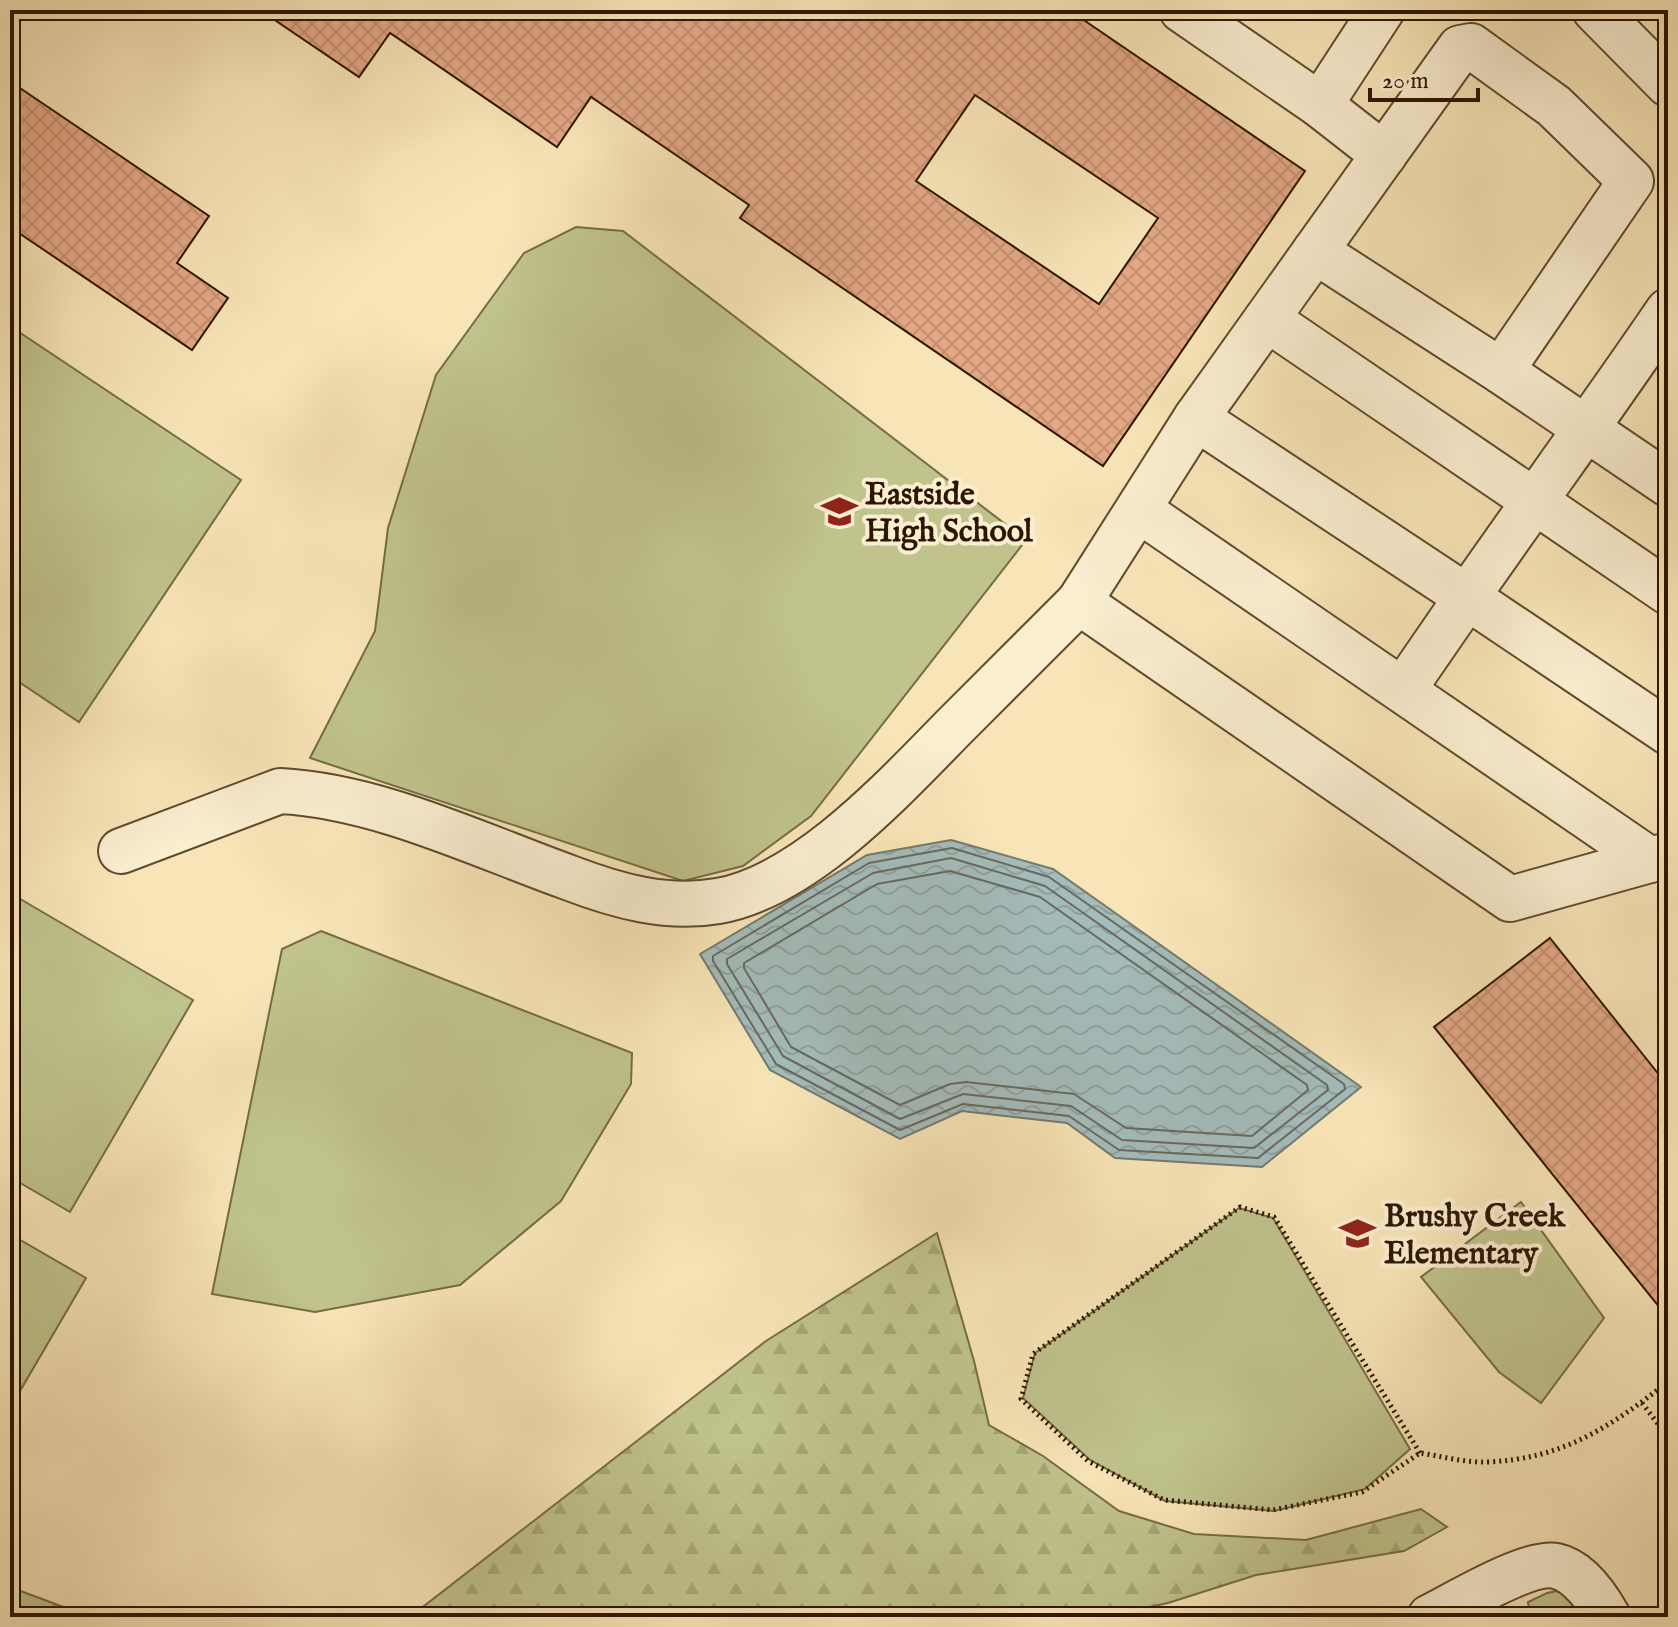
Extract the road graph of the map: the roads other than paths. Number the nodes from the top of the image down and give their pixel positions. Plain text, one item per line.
1 (1182, 10) edge
2 (1382, 10) edge
3 (1595, 10) edge
4 (1668, 84) edge
5 (1320, 105) junction
6 (1384, 155) junction
7 (1315, 251) junction
8 (1668, 311) edge
9 (1267, 319) junction
10 (1501, 371) junction
11 (1196, 418) junction
12 (1588, 430) junction
13 (1668, 484) edge
14 (1533, 501) junction
15 (1139, 510) junction
16 (1668, 592) edge
17 (1467, 597) junction
18 (1079, 602) junction
19 (1403, 690) junction
20 (1668, 732) edge
21 (121, 851) dead end
22 (1659, 857) edge
23 (1430, 1617) edge
24 (1608, 1617) edge

1 - 5 street
2 - 5 street
3 - 4 street
5 - 6 street
6 - 7 street
6 - 10 street
7 - 9 street
7 - 10 street
8 - 12 street
9 - 11 street
9 - 14 street
10 - 12 street
11 - 15 street
11 - 17 street
12 - 13 street
12 - 14 street
14 - 16 street
14 - 17 street
15 - 18 street
15 - 19 street
17 - 19 street
17 - 20 street
18 - 21 street
18 - 22 street
19 - 22 street
23 - 24 street

